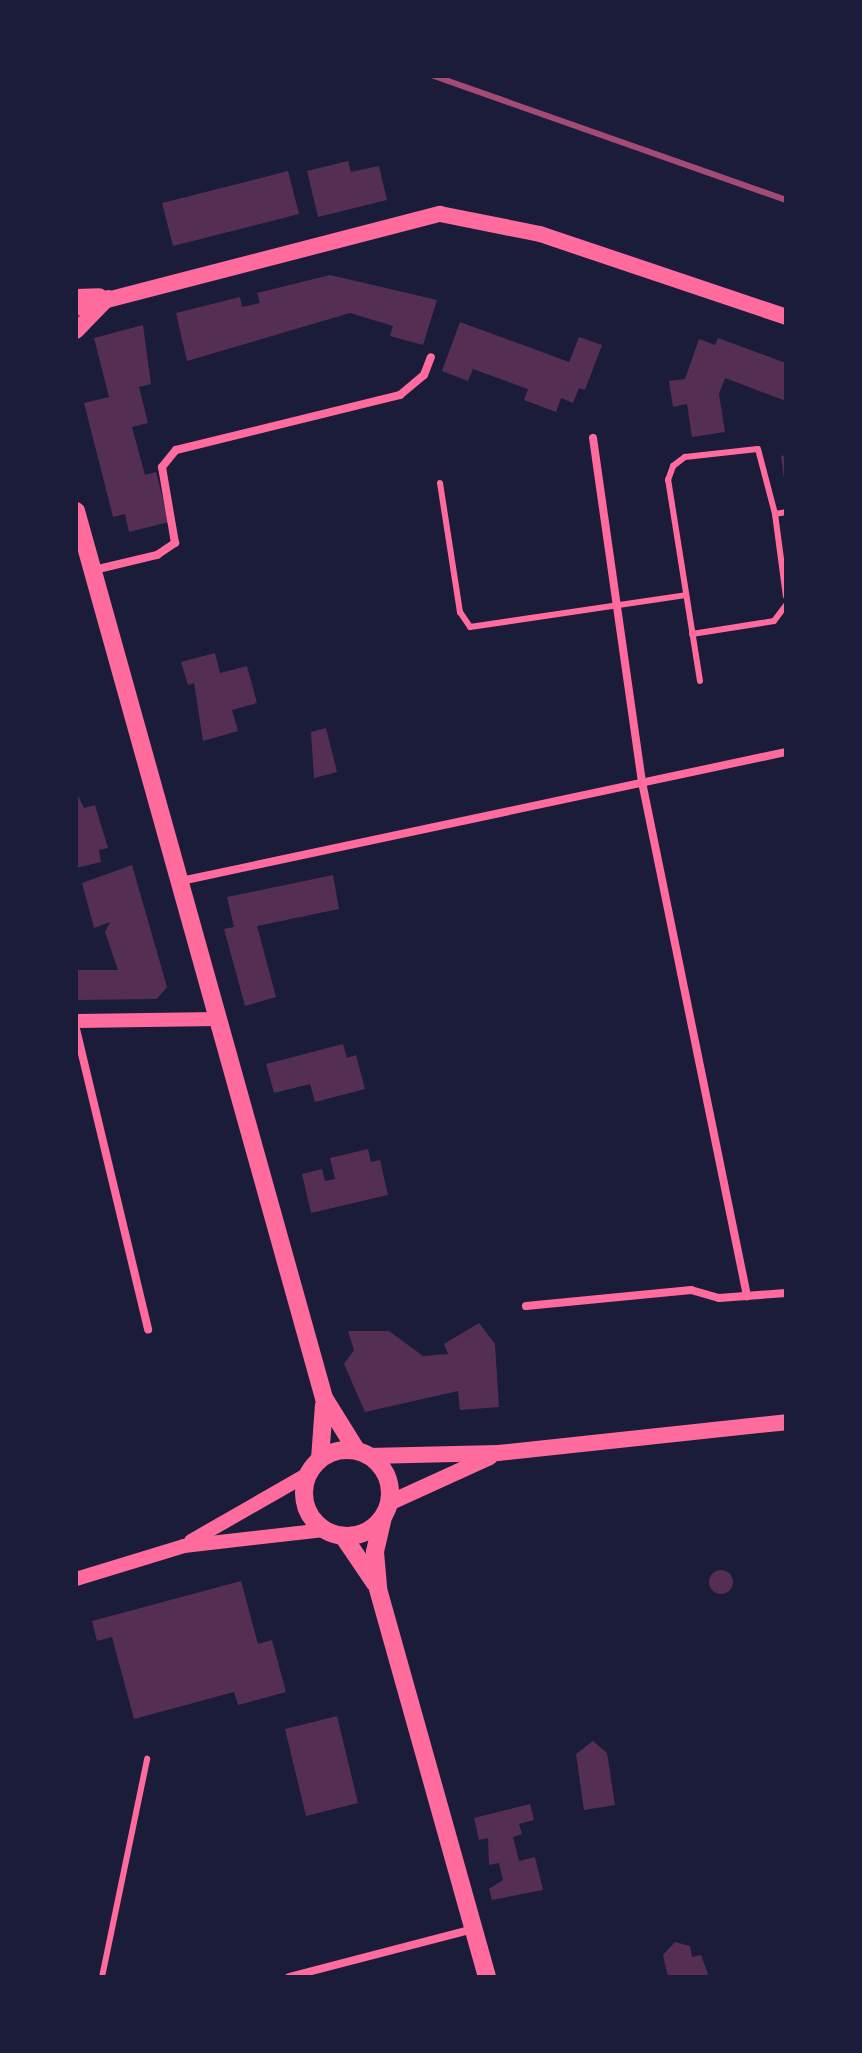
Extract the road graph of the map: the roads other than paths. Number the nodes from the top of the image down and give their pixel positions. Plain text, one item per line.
1 (106, 296) junction
2 (76, 298) edge
3 (76, 308) edge
4 (786, 317) edge
5 (76, 331) edge
6 (431, 357) dead end
7 (593, 438) dead end
8 (440, 483) dead end
9 (76, 511) edge
10 (786, 512) edge
11 (775, 514) junction
12 (93, 570) junction
13 (686, 595) junction
14 (786, 596) edge
15 (786, 605) edge
16 (615, 606) junction
17 (692, 634) junction
18 (700, 681) dead end
19 (786, 752) edge
20 (642, 782) junction
21 (180, 881) junction
22 (218, 1019) junction
23 (76, 1021) edge
24 (76, 1029) edge
25 (786, 1293) edge
26 (747, 1296) junction
27 (526, 1306) dead end
28 (148, 1330) dead end
29 (324, 1398) junction
30 (786, 1422) edge
31 (363, 1453) junction
32 (498, 1453) junction
33 (314, 1467) junction
34 (386, 1510) junction
35 (324, 1530) junction
36 (343, 1536) junction
37 (184, 1546) junction
38 (80, 1580) edge
39 (378, 1589) junction
40 (147, 1759) dead end
41 (473, 1929) junction
42 (102, 1977) edge
43 (289, 1977) edge
44 (487, 1977) edge

1 - 2 main road
1 - 3 main road
1 - 4 main road
1 - 5 main road
6 - 12 street
7 - 16 street
8 - 16 lane
9 - 12 main road
10 - 11 lane
11 - 13 lane
11 - 14 lane
12 - 21 main road
13 - 16 lane
13 - 17 lane
15 - 17 lane
16 - 20 street
17 - 18 lane
19 - 20 street
20 - 21 street
20 - 26 street
21 - 22 main road
22 - 23 street
22 - 29 main road
24 - 28 street
25 - 26 street
26 - 27 street
29 - 31 main road
29 - 33 main road
30 - 32 main road
31 - 32 main road
31 - 33 main road
31 - 34 main road
32 - 34 main road
33 - 35 main road
33 - 37 street
34 - 36 main road
34 - 39 main road
35 - 36 main road
35 - 37 street
36 - 39 main road
37 - 38 street
39 - 41 main road
40 - 42 lane
41 - 43 street
41 - 44 main road

